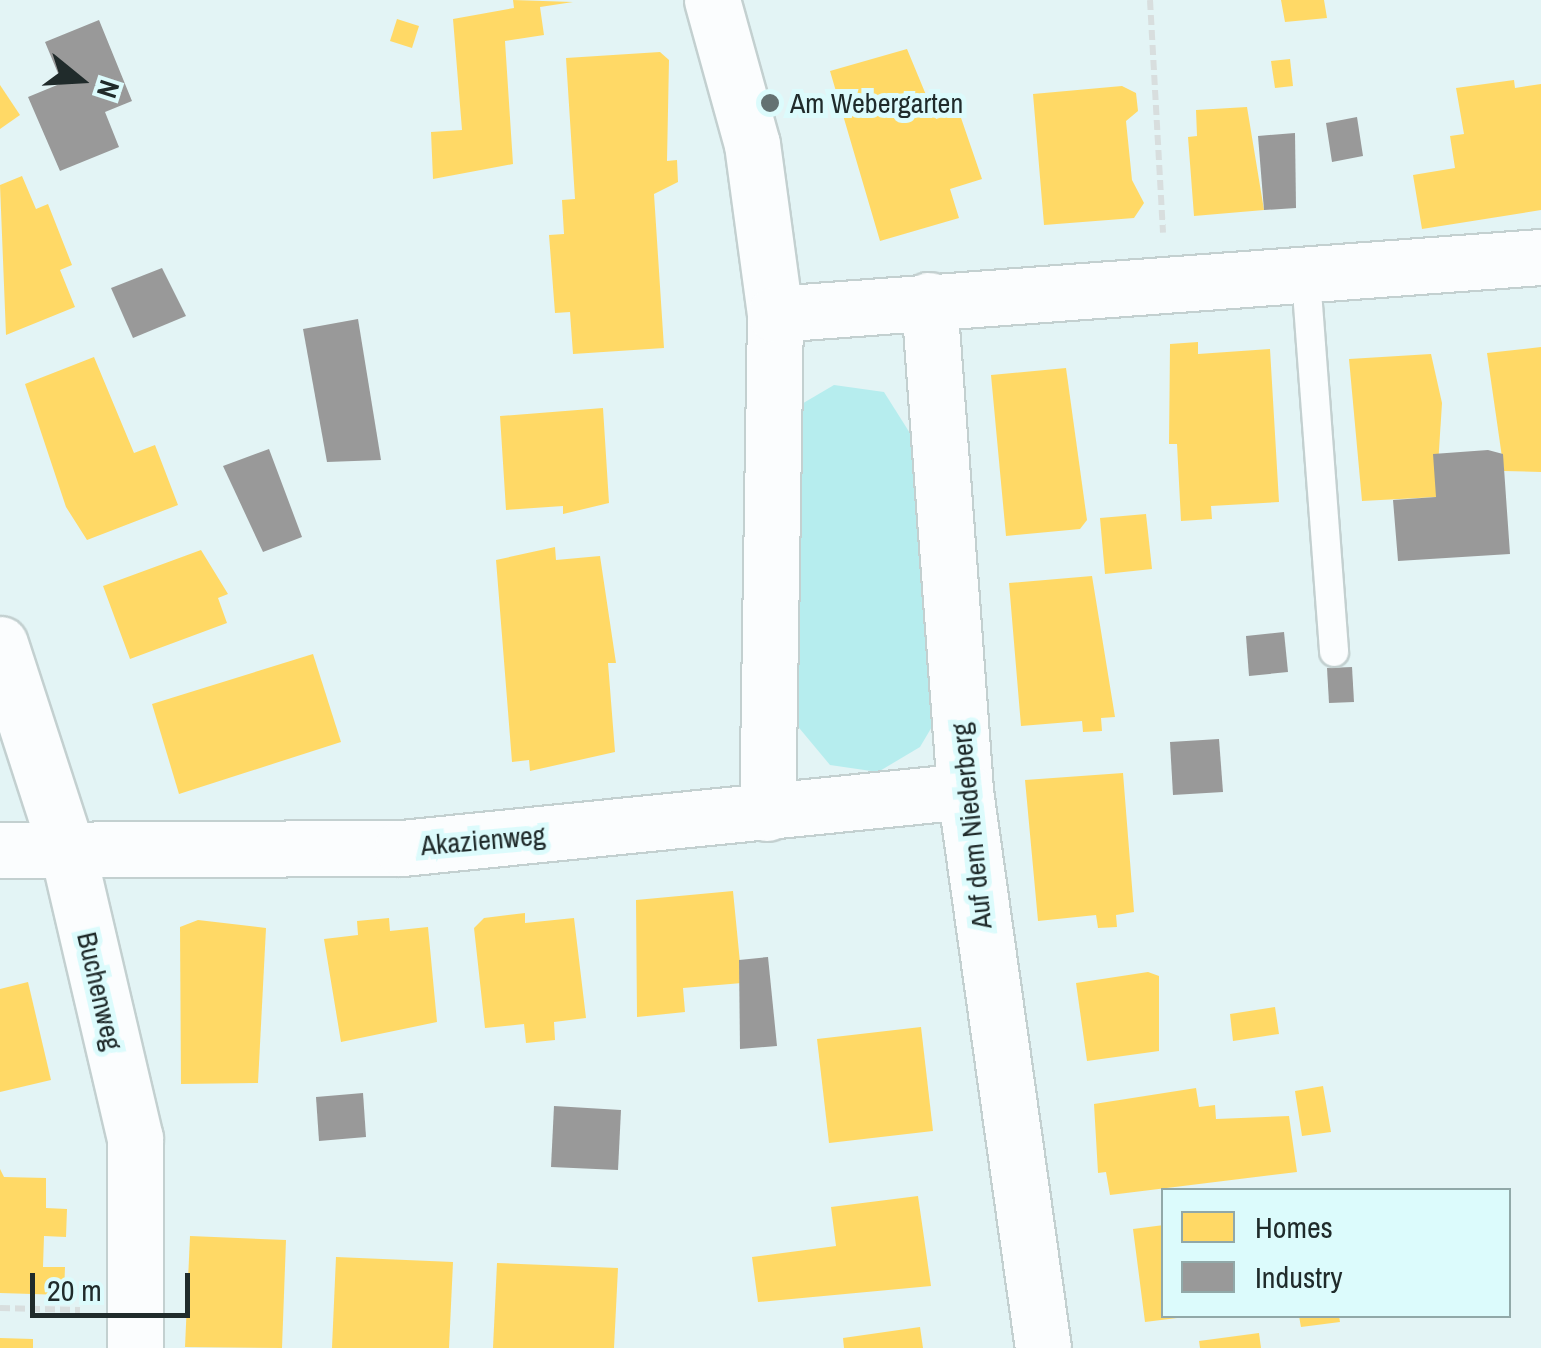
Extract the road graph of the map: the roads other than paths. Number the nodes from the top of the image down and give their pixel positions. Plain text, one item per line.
1 (712, 0) edge
2 (1541, 257) edge
3 (1306, 278) junction
4 (929, 300) junction
5 (775, 314) junction
6 (0, 644) edge
7 (1334, 652) dead end
8 (965, 791) junction
9 (767, 812) junction
10 (0, 850) edge
11 (68, 853) junction
12 (135, 1330) edge
13 (1043, 1348) edge

1 - 5 street
2 - 3 street
3 - 4 street
3 - 7 lane
4 - 5 street
4 - 8 street, Auf dem Niederberg
5 - 9 street
6 - 11 street, Buchenweg
8 - 9 street, Akazienweg
8 - 13 street, Auf dem Niederberg
9 - 11 street, Akazienweg
10 - 11 street, Akazienweg
11 - 12 street, Buchenweg

